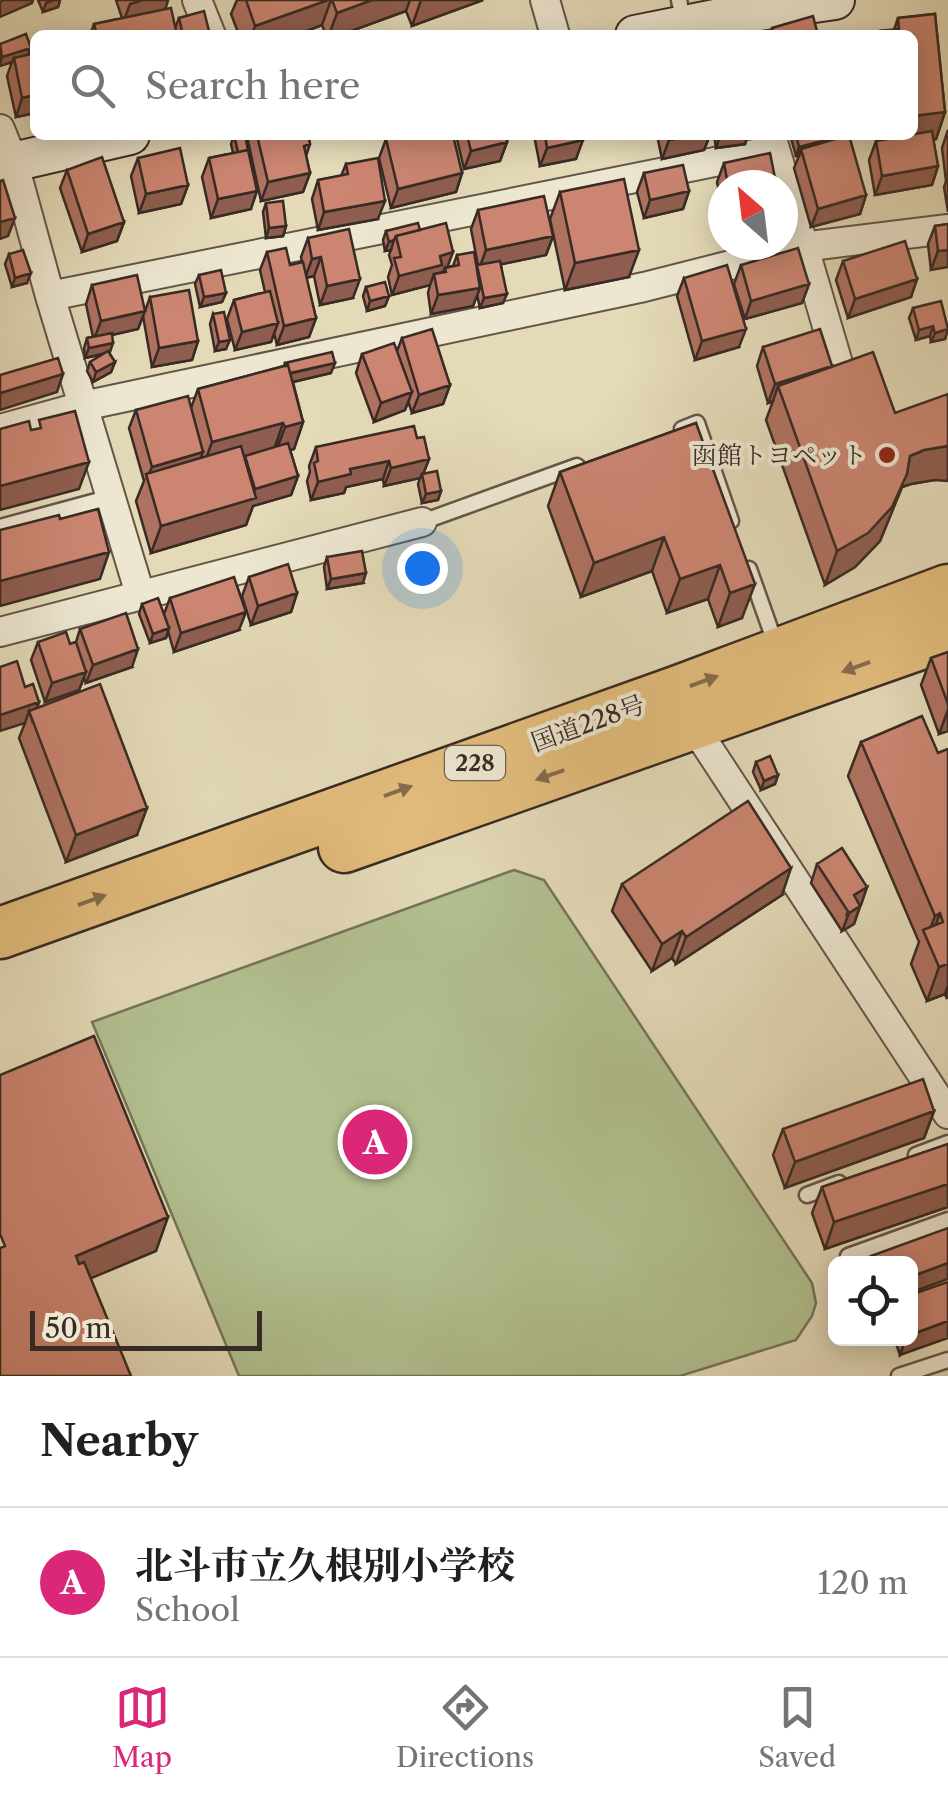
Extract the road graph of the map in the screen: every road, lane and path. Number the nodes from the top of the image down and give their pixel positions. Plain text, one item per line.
1 (197, 0) edge
2 (546, 0) edge
3 (835, 0) edge
4 (681, 13) edge
5 (763, 14) edge
6 (209, 30) edge
7 (555, 30) edge
8 (645, 30) edge
9 (93, 140) edge
10 (772, 142) edge
11 (4, 152) edge
12 (948, 229) edge
13 (802, 247) junction
14 (50, 296) junction
15 (842, 377) edge
16 (83, 406) junction
17 (0, 429) edge
18 (660, 437) edge
19 (587, 463) edge
20 (111, 497) junction
21 (422, 522) joint
22 (0, 527) edge
23 (736, 533) edge
24 (742, 552) edge
25 (948, 590) edge
26 (140, 594) junction
27 (0, 632) edge
28 (948, 634) edge
29 (779, 653) junction
30 (693, 725) junction
31 (0, 932) edge
32 (0, 968) edge
33 (945, 1105) edge
34 (948, 1143) edge
35 (895, 1163) edge
36 (860, 1176) edge
37 (807, 1195) dead end
38 (948, 1220) edge
39 (848, 1256) dead end
40 (948, 1360) edge
41 (899, 1376) edge

1 - 6 street
2 - 7 street
3 - 5 street
4 - 5 street
4 - 8 street
9 - 11 street
10 - 13 street
10 - 14 street
11 - 14 street
12 - 13 street
13 - 15 street
13 - 16 street
14 - 16 street
16 - 17 street
16 - 20 street
18 - 23 lane
19 - 21 lane
20 - 22 lane
20 - 26 street
21 - 26 street
24 - 29 lane
25 - 29 highway, 国道228号 / 228
26 - 27 street
28 -> 30 highway, 国道228号 / 228
31 -> 29 highway, 国道228号 / 228
30 -> 32 highway, 国道228号 / 228
30 - 33 street
34 - 35 lane
36 - 37 lane
38 - 39 lane
40 - 41 lane

